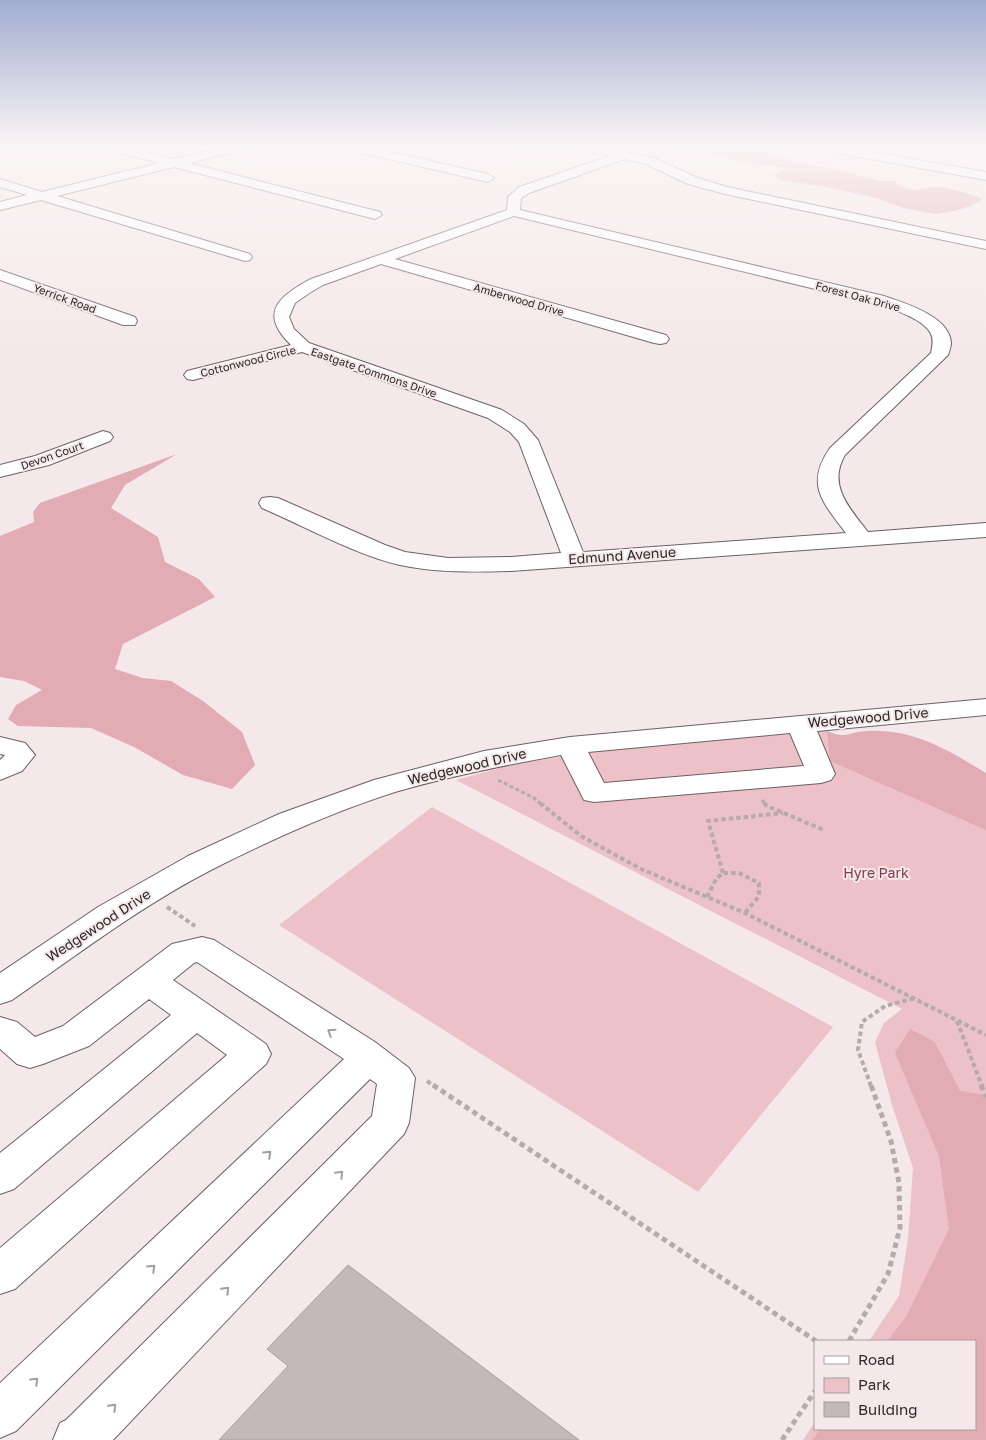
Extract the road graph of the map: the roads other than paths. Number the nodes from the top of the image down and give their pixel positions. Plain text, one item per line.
1 (102, 214) edge
2 (372, 214) edge
3 (507, 214) edge
4 (522, 214) edge
5 (839, 214) edge
6 (375, 215) dead end
7 (986, 245) edge
8 (245, 258) dead end
9 (379, 259) junction
10 (0, 275) edge
11 (129, 321) dead end
12 (660, 339) dead end
13 (303, 347) junction
14 (193, 375) dead end
15 (102, 437) dead end
16 (0, 471) edge
17 (270, 503) dead end
18 (986, 530) edge
19 (861, 538) junction
20 (574, 558) junction
21 (986, 707) edge
22 (800, 723) junction
23 (570, 745) junction
24 (0, 746) edge
25 (0, 771) edge
26 (149, 981) junction
27 (0, 991) edge
28 (196, 1014) junction
29 (0, 1031) edge
30 (369, 1057) junction
31 (0, 1177) edge
32 (0, 1275) edge
33 (0, 1415) edge
34 (77, 1440) edge

1 - 8 street
2 - 6 street
3 - 9 street, Eastgate Commons Drive
4 - 19 street, Forest Oak Drive
5 - 7 street
9 - 12 street, Amberwood Drive
9 - 13 street, Eastgate Commons Drive
10 - 11 street, Yerrick Road
13 - 14 street, Cottonwood Circle
13 - 20 street, Eastgate Commons Drive
15 - 16 street, Devon Court
17 - 20 street, Edmund Avenue
18 - 19 street, Edmund Avenue
19 - 20 street, Edmund Avenue
21 - 22 street, Wedgewood Drive
22 - 23 street, Wedgewood Drive
22 - 23 street
23 - 27 street, Wedgewood Drive
24 - 25 street
26 - 28 street
26 - 29 street
30 -> 26 street
28 - 31 street
28 - 32 street
33 -> 30 street
34 -> 30 street

